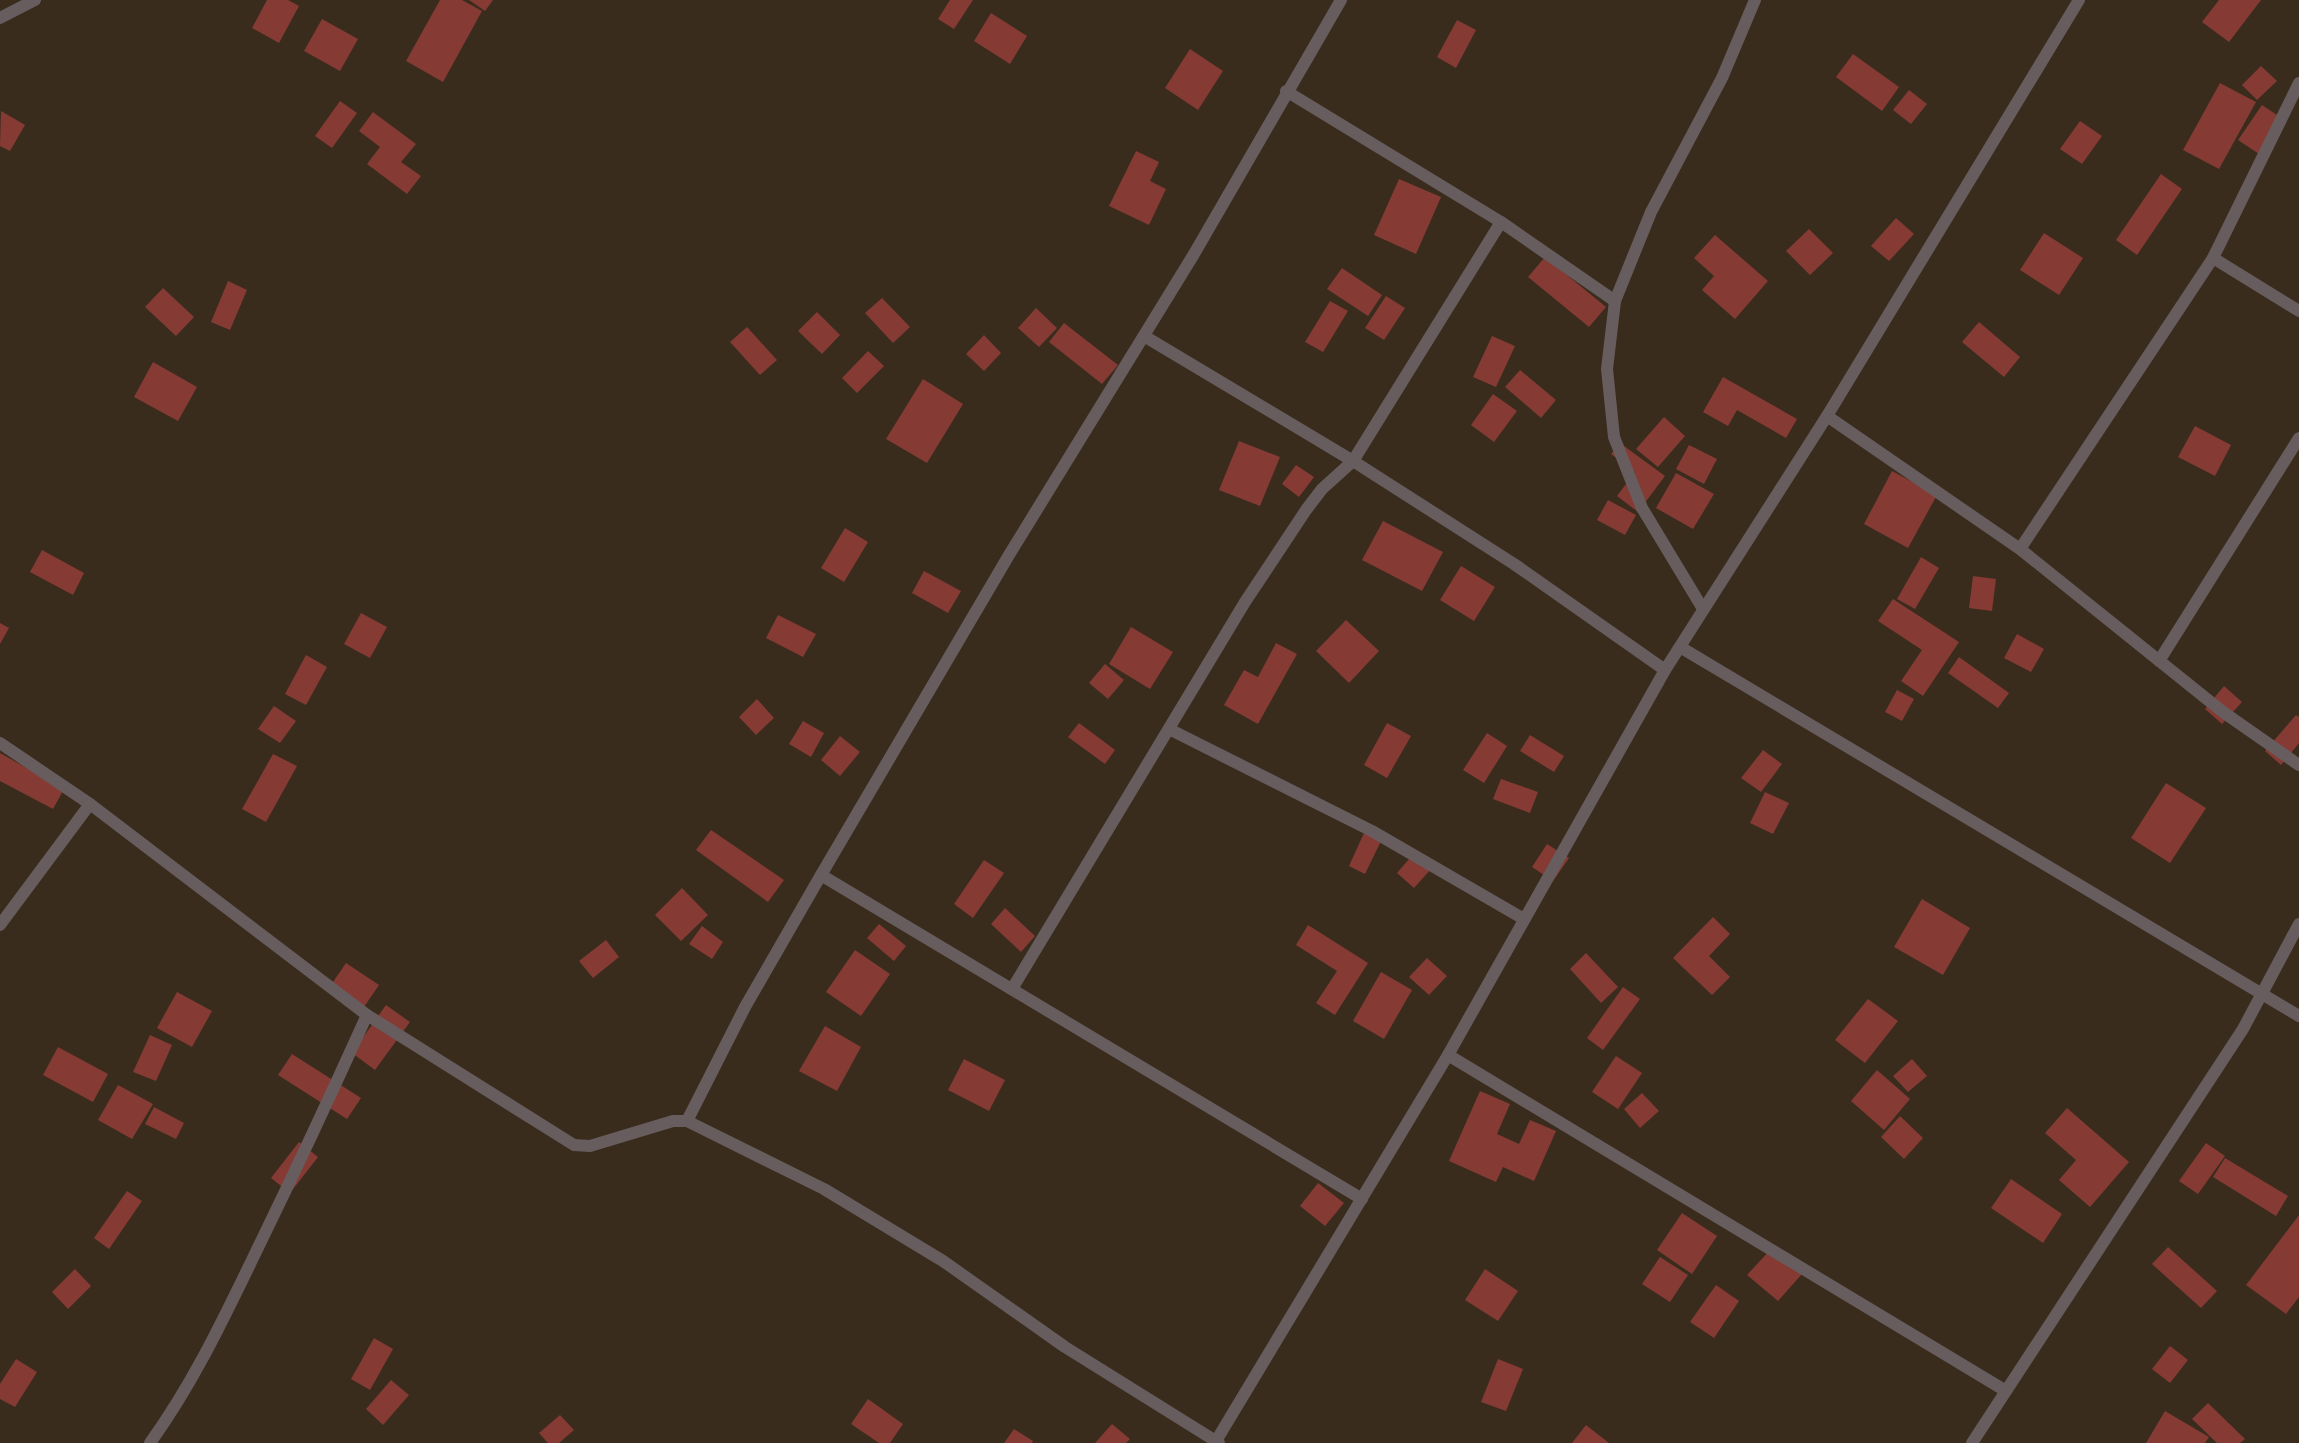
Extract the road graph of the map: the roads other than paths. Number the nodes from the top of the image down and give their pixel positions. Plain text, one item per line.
1 (35, 0) edge
2 (1341, 0) edge
3 (1755, 0) edge
4 (2079, 0) edge
5 (0, 18) edge
6 (2299, 83) edge
7 (1286, 92) junction
8 (1501, 222) junction
9 (2213, 258) junction
10 (1614, 301) junction
11 (2299, 311) edge
12 (1144, 336) junction
13 (1827, 416) junction
14 (2299, 438) edge
15 (1353, 461) junction
16 (2020, 549) junction
17 (1703, 609) junction
18 (1680, 647) junction
19 (2160, 661) junction
20 (1665, 670) junction
21 (1169, 729) junction
22 (0, 743) edge
23 (2299, 765) edge
24 (90, 804) junction
25 (821, 875) junction
26 (1524, 919) junction
27 (2299, 924) edge
28 (0, 925) edge
29 (1012, 989) junction
30 (2262, 994) junction
31 (367, 1015) junction
32 (2299, 1016) edge
33 (1448, 1055) junction
34 (687, 1121) junction
35 (1362, 1199) junction
36 (2006, 1391) junction
37 (1217, 1442) edge
38 (150, 1443) edge
39 (1972, 1443) edge

1 - 5 street
2 - 7 street
3 - 10 street
4 - 13 street
6 - 9 street
7 - 8 street
7 - 12 street
8 - 10 street
8 - 15 street
9 - 11 street
9 - 16 street
10 - 17 street
12 - 15 street
12 - 25 street
13 - 16 street
13 - 17 street
14 - 19 street
15 - 20 street
15 - 21 street
16 - 19 street
17 - 18 street
18 - 20 street
18 - 30 street
19 - 23 street
20 - 26 street
21 - 26 street
21 - 29 street
22 - 24 street
24 - 28 street
24 - 31 street
25 - 29 street
25 - 34 street
26 - 33 street
27 - 30 street
29 - 35 street
30 - 32 street
30 - 36 street
31 - 34 street
31 - 38 street
33 - 35 street
33 - 36 street
34 - 37 street
35 - 37 street
36 - 39 street

